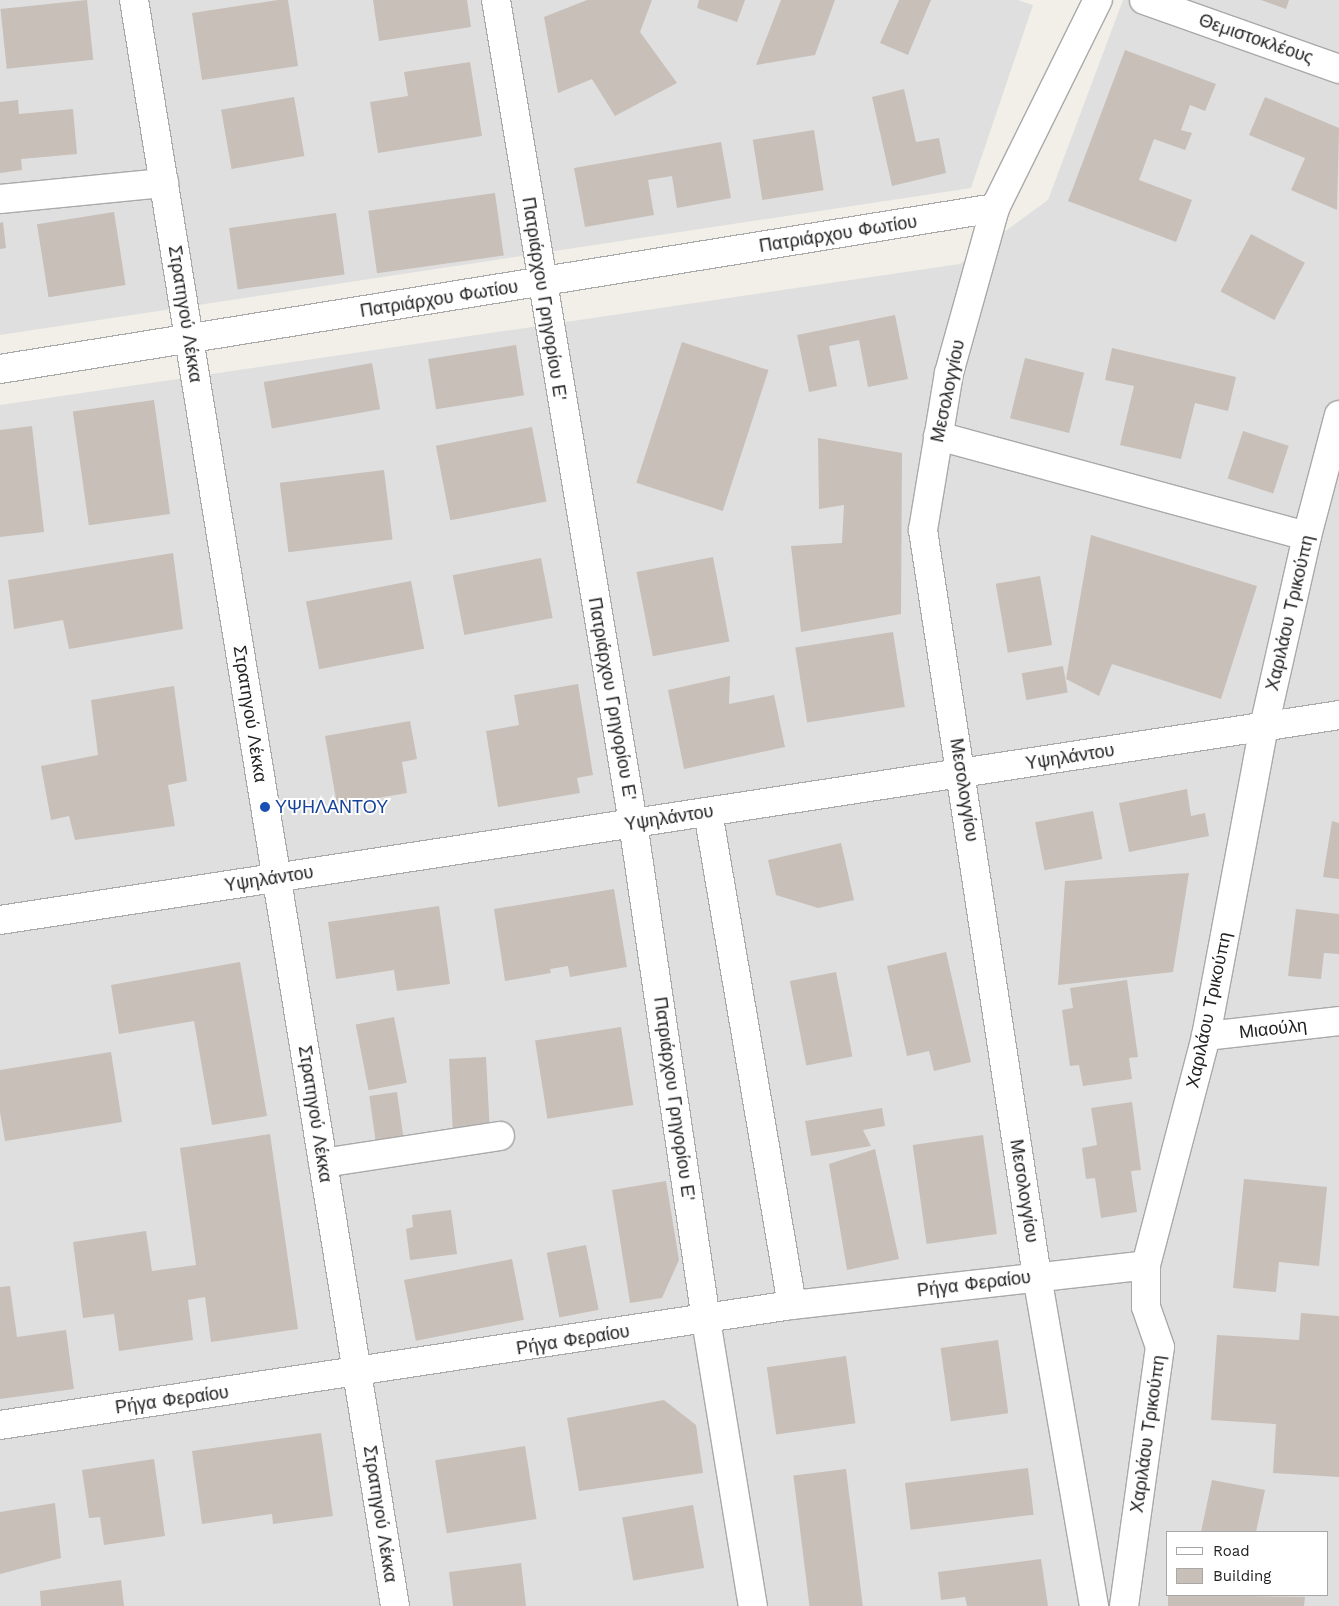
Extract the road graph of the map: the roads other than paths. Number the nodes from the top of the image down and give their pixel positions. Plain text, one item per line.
1 (134, 0) edge
2 (496, 0) edge
3 (1098, 0) edge
4 (1144, 0) edge
5 (1339, 69) edge
6 (164, 182) junction
7 (0, 199) edge
8 (995, 208) junction
9 (541, 283) junction
10 (188, 338) junction
11 (0, 369) edge
12 (1339, 416) edge
13 (938, 436) junction
14 (1306, 536) junction
15 (1339, 716) edge
16 (1264, 727) junction
17 (962, 773) junction
18 (708, 812) junction
19 (633, 823) junction
20 (276, 878) junction
21 (0, 920) edge
22 (1339, 1021) edge
23 (1206, 1036) junction
24 (500, 1136) dead end
25 (323, 1163) junction
26 (1146, 1265) junction
27 (1037, 1276) junction
28 (792, 1305) junction
29 (706, 1320) junction
30 (357, 1372) junction
31 (0, 1425) edge
32 (395, 1606) edge
33 (753, 1606) edge
34 (1094, 1606) edge
35 (1124, 1606) edge

1 - 6 street, Στρατηγού Λέκκα
2 - 9 street, Πατριάρχου Γρηγορίου Ε'
3 - 8 street, Μεσολογγίου
4 - 5 street, Θεμιστοκλέους
6 - 7 street
6 - 10 street, Στρατηγού Λέκκα
8 - 9 street, Πατριάρχου Φωτίου
8 - 13 street, Μεσολογγίου
9 - 10 street, Πατριάρχου Φωτίου
9 - 19 street, Πατριάρχου Γρηγορίου Ε'
10 - 11 street, Πατριάρχου Φωτίου
10 - 20 street, Στρατηγού Λέκκα
12 - 14 street, Χαριλάου Τρικούπη
13 - 14 street
13 - 17 street, Μεσολογγίου
14 - 16 street, Χαριλάου Τρικούπη
15 - 16 street, Υψηλάντου
16 - 17 street, Υψηλάντου
16 - 23 street, Χαριλάου Τρικούπη
17 - 18 street, Υψηλάντου
17 - 27 street, Μεσολογγίου
18 - 19 street, Υψηλάντου
18 - 28 street
19 - 20 street, Υψηλάντου
19 - 29 street, Πατριάρχου Γρηγορίου Ε'
20 - 21 street, Υψηλάντου
20 - 25 street, Στρατηγού Λέκκα
22 - 23 street, Μιαούλη
23 - 26 street, Χαριλάου Τρικούπη
24 - 25 street
25 - 30 street, Στρατηγού Λέκκα
26 - 27 street, Ρήγα Φεραίου
26 - 35 street, Χαριλάου Τρικούπη
27 - 28 street, Ρήγα Φεραίου
27 - 34 street, Μεσολογγίου
28 - 29 street, Ρήγα Φεραίου
29 - 30 street, Ρήγα Φεραίου
29 - 33 street, Πατριάρχου Γρηγορίου Ε'
30 - 31 street, Ρήγα Φεραίου
30 - 32 street, Στρατηγού Λέκκα

